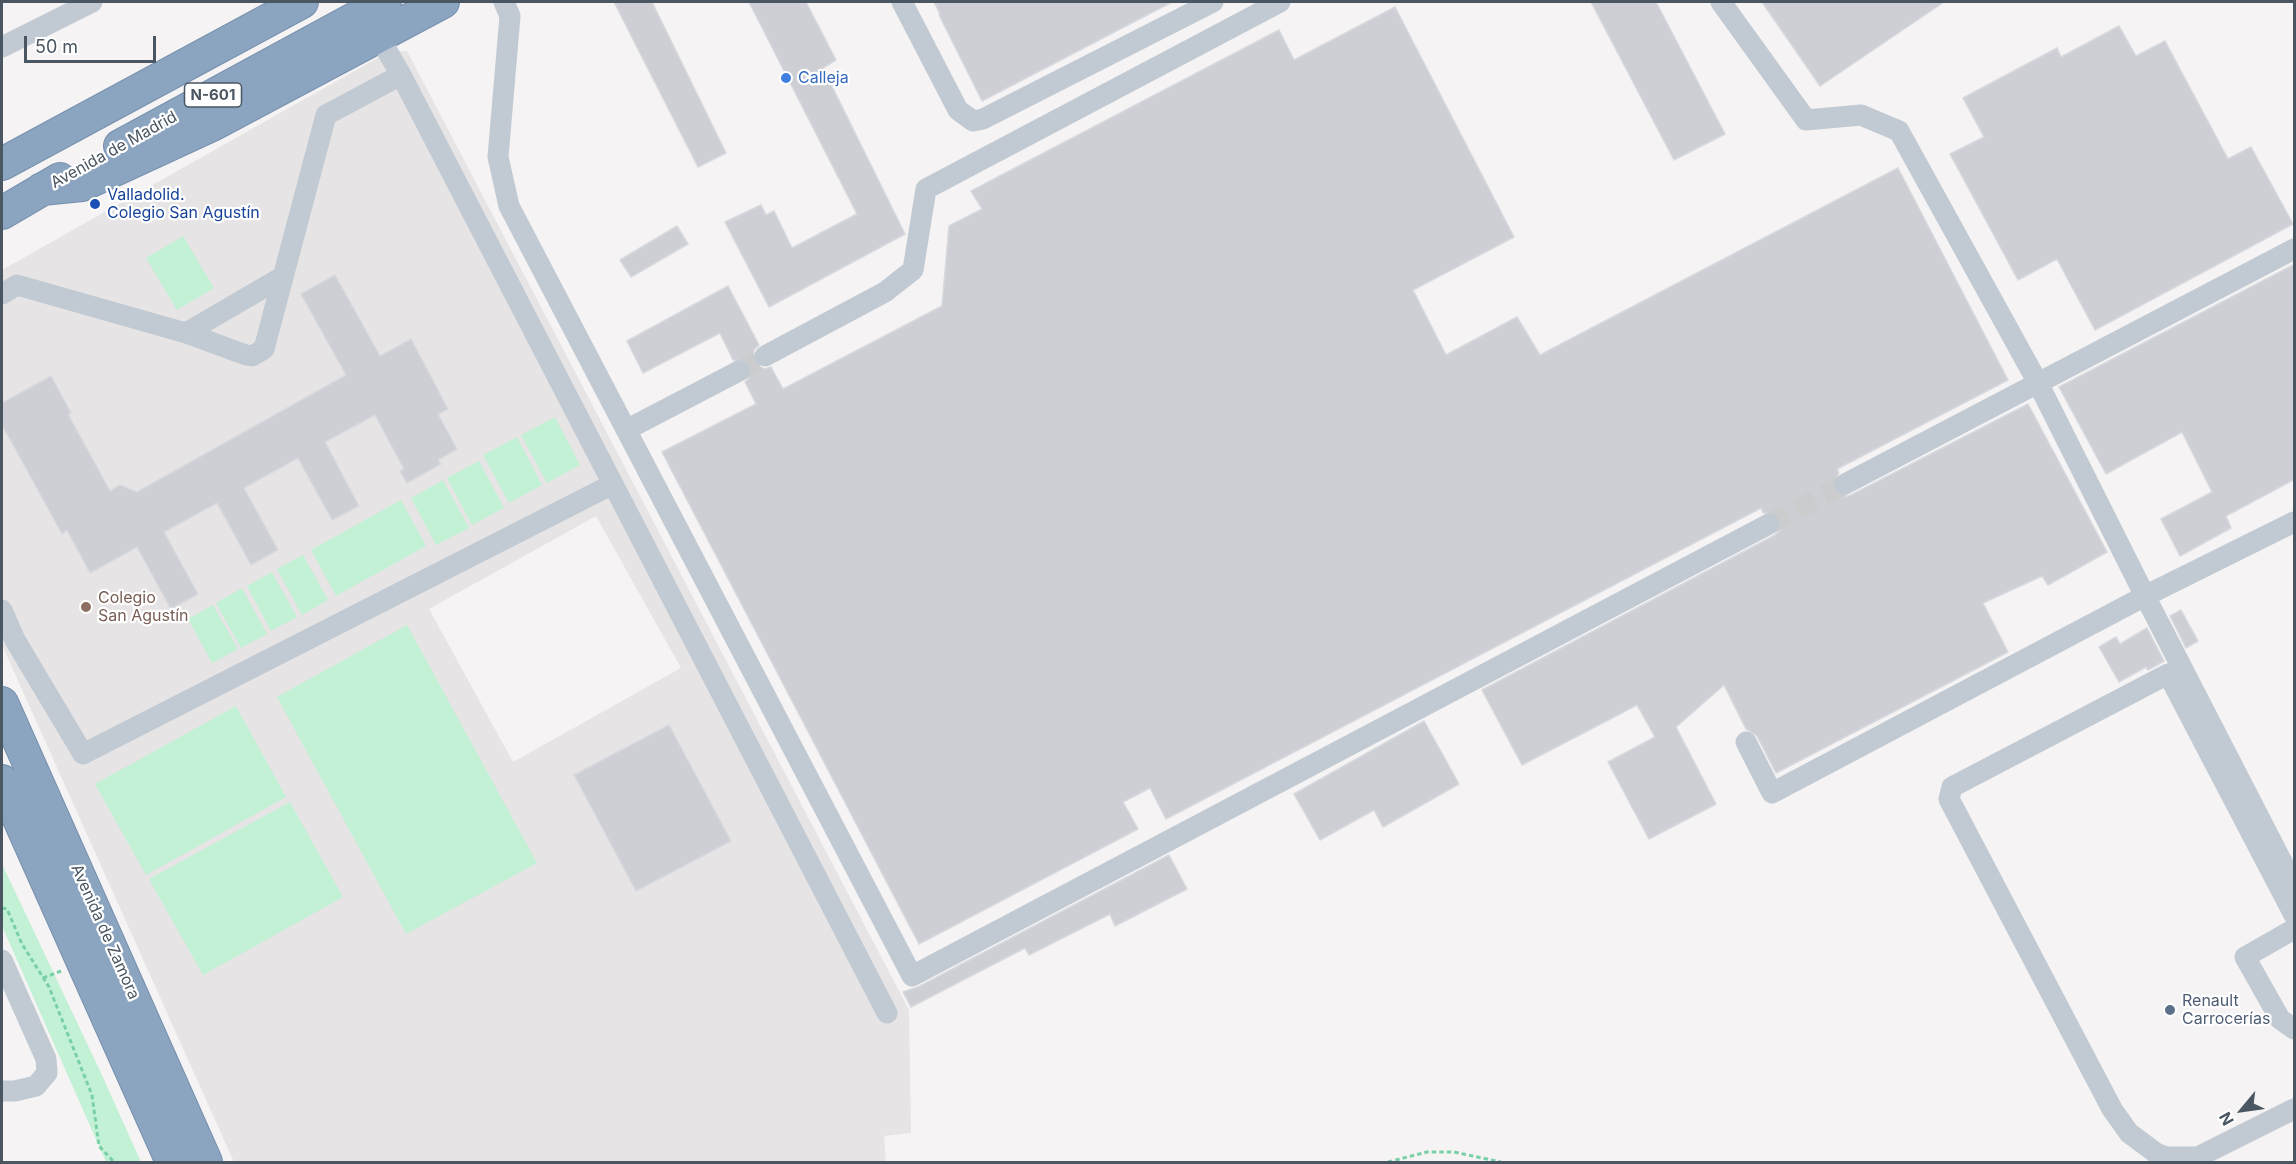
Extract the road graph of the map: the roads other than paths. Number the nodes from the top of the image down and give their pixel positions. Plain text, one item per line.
1 (92, 2) edge
2 (302, 2) edge
3 (385, 2) edge
4 (443, 2) edge
5 (504, 2) edge
6 (902, 2) edge
7 (1213, 2) edge
8 (1280, 2) edge
9 (1721, 2) edge
10 (379, 37) junction
11 (2, 47) edge
12 (401, 75) junction
13 (2, 164) edge
14 (42, 189) junction
15 (2, 213) edge
16 (2295, 249) edge
17 (282, 277) junction
18 (2, 294) edge
19 (186, 333) junction
20 (765, 356) tunnel mouth
21 (739, 370) tunnel mouth
22 (2038, 383) junction
23 (626, 430) junction
24 (613, 484) junction
25 (1845, 484) tunnel mouth
26 (2295, 522) edge
27 (1769, 524) tunnel mouth
28 (2145, 596) junction
29 (2, 610) edge
30 (2, 703) edge
31 (1746, 742) dead end
32 (2, 781) edge
33 (2, 816) edge
34 (2295, 885) edge
35 (2295, 915) edge
36 (2295, 929) edge
37 (2, 960) edge
38 (95, 992) junction
39 (887, 1013) dead end
40 (2295, 1029) edge
41 (2, 1091) edge
42 (2295, 1109) edge
43 (172, 1162) edge
44 (206, 1162) edge

1 - 11 street
2 - 13 highway, N-601
3 - 14 highway, Avenida de Madrid / N-601
4 - 10 highway
5 - 23 street
6 - 7 street
8 - 20 street
9 - 22 street
10 - 12 street
10 - 14 highway
12 - 17 street
12 - 24 street
14 - 15 highway, Avenida de Madrid / N-601
16 - 22 street
17 - 19 street
17 - 19 street
18 - 19 street
21 - 23 street
22 - 25 street
22 - 28 street
23 - 27 street
24 - 29 street
24 - 39 street
26 - 28 street
28 - 31 street
28 - 34 street
30 - 44 highway, Avenida de Zamora
32 - 38 highway, Avenida de Zamora
33 - 38 street
35 - 42 street
36 - 40 street
37 - 41 street
38 - 43 highway, Avenida de Zamora

